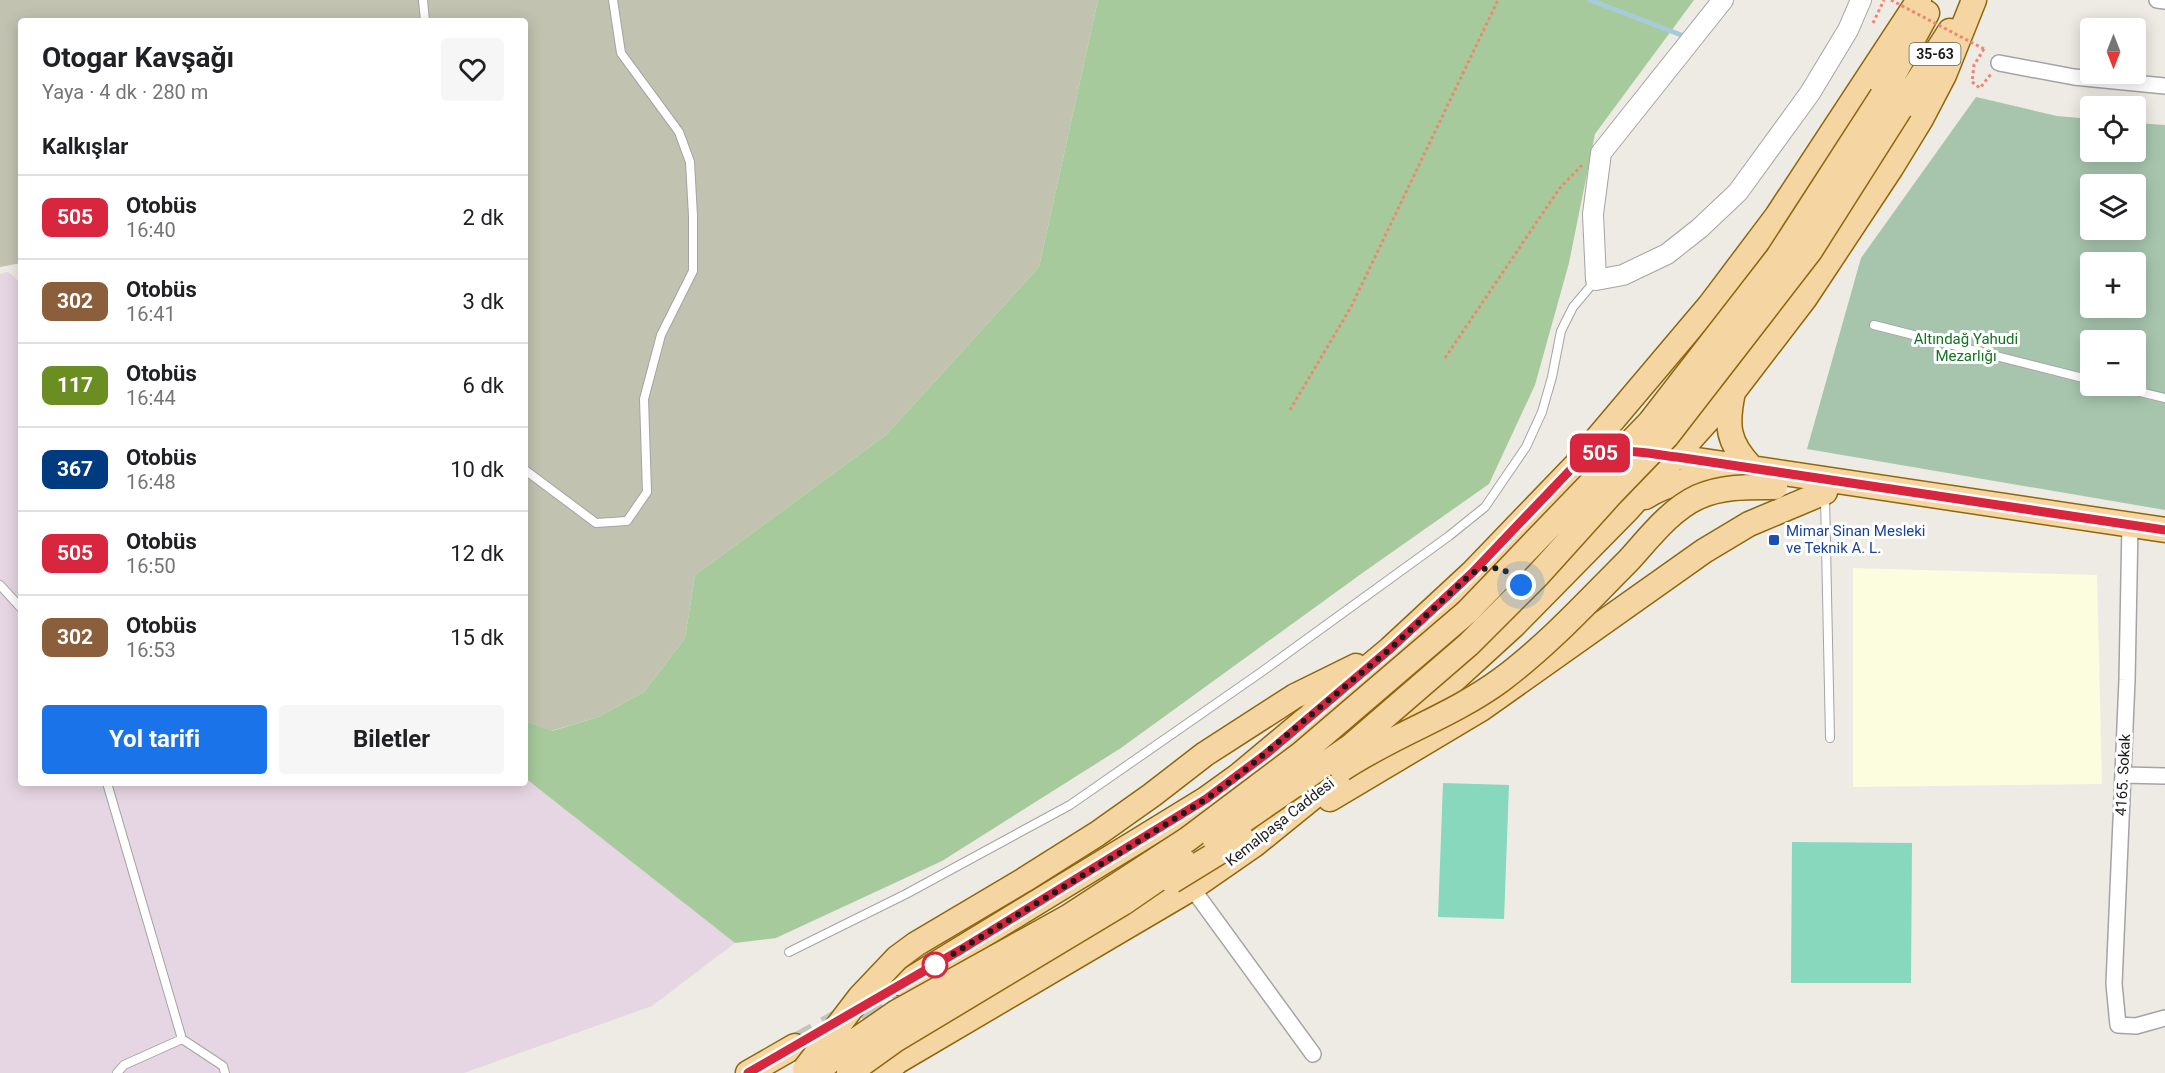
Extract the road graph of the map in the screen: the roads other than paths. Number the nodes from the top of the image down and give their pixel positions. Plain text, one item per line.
1 (423, 0) edge
2 (613, 0) edge
3 (1723, 0) edge
4 (1861, 0) edge
5 (1919, 0) edge
6 (1933, 0) edge
7 (1972, 0) edge
8 (2157, 0) edge
9 (2165, 1) edge
10 (425, 18) edge
11 (2000, 63) road end
12 (2165, 86) edge
13 (1891, 103) junction
14 (1596, 280) junction
15 (1874, 325) dead end
16 (2080, 377) edge
17 (1733, 392) junction
18 (2146, 393) edge
19 (2165, 398) edge
20 (1677, 457) junction
21 (1574, 466) junction
22 (1751, 467) junction
23 (528, 472) edge
24 (1814, 490) junction
25 (1628, 509) junction
26 (2165, 530) edge
27 (2130, 531) junction
28 (2165, 543) edge
29 (1472, 573) junction
30 (0, 585) edge
31 (18, 605) edge
32 (1513, 626) junction
33 (1390, 649) junction
34 (1830, 738) dead end
35 (2123, 775) junction
36 (2165, 776) edge
37 (108, 786) edge
38 (1254, 845) junction
39 (1131, 846) junction
40 (1192, 888) junction
41 (1123, 903) junction
42 (1164, 905) junction
43 (789, 952) dead end
44 (903, 984) tunnel mouth
45 (2165, 1018) edge
46 (182, 1039) junction
47 (795, 1046) tunnel mouth
48 (1313, 1054) dead end
49 (892, 1069) edge
50 (117, 1073) edge
51 (225, 1073) edge
52 (748, 1073) edge
53 (802, 1073) edge
54 (816, 1073) edge
55 (849, 1073) edge

1 - 10 lane
2 - 23 lane
3 - 14 street
4 - 14 street
5 - 21 main road
6 - 13 main road, 35-63
7 - 13 main road, 35-63
7 - 17 main road
8 - 9 street
11 - 12 street
13 - 41 main road, bridge
13 - 54 main road, bridge
14 - 43 lane
15 - 16 lane
17 - 20 main road
17 - 22 main road
18 - 19 lane
20 - 21 main road
20 - 22 main road
20 - 25 main road
21 - 29 main road
22 - 27 main road
24 - 25 main road
24 - 27 main road
24 - 34 lane
24 - 38 main road
24 - 41 main road, bridge
25 - 32 main road, Kemalpaşa Caddesi
26 - 27 main road
27 - 28 main road
27 - 35 street, 4165. Sokak
29 - 32 main road
29 - 33 main road
30 - 31 lane
32 - 38 main road, Kemalpaşa Caddesi
33 - 39 main road
33 - 53 main road, bridge
35 - 36 street
35 - 45 street, 4165. Sokak
37 - 46 lane
38 - 40 main road, Kemalpaşa Caddesi
39 - 42 main road
39 - 44 main road
40 - 42 main road, Kemalpaşa Caddesi
40 - 48 street
41 - 55 main road, bridge
42 - 49 main road, Kemalpaşa Caddesi
46 - 50 lane
46 - 51 lane
47 - 52 main road

